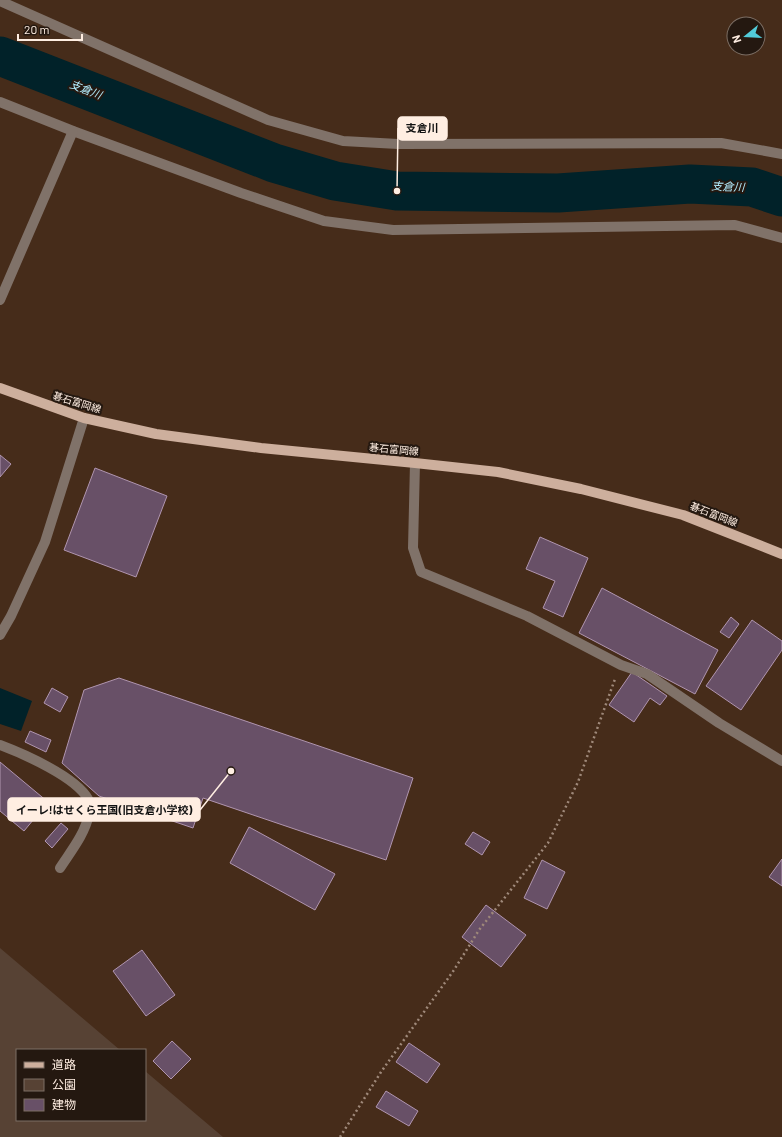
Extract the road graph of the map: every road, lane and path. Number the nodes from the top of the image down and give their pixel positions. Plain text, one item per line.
1 (0, 1) edge
2 (0, 102) edge
3 (73, 131) junction
4 (782, 154) edge
5 (782, 238) edge
6 (0, 300) edge
7 (0, 388) edge
8 (84, 418) junction
9 (415, 463) junction
10 (782, 554) edge
11 (0, 635) edge
12 (621, 665) junction
13 (0, 745) edge
14 (782, 760) edge
15 (60, 868) dead end
16 (340, 1137) edge

1 - 4 street
2 - 3 street
3 - 5 street
3 - 6 street
7 - 8 main road, 碁石富岡線
8 - 9 main road, 碁石富岡線
8 - 11 street
9 - 10 main road, 碁石富岡線
9 - 12 street
12 - 14 street
12 - 16 path
13 - 15 street

